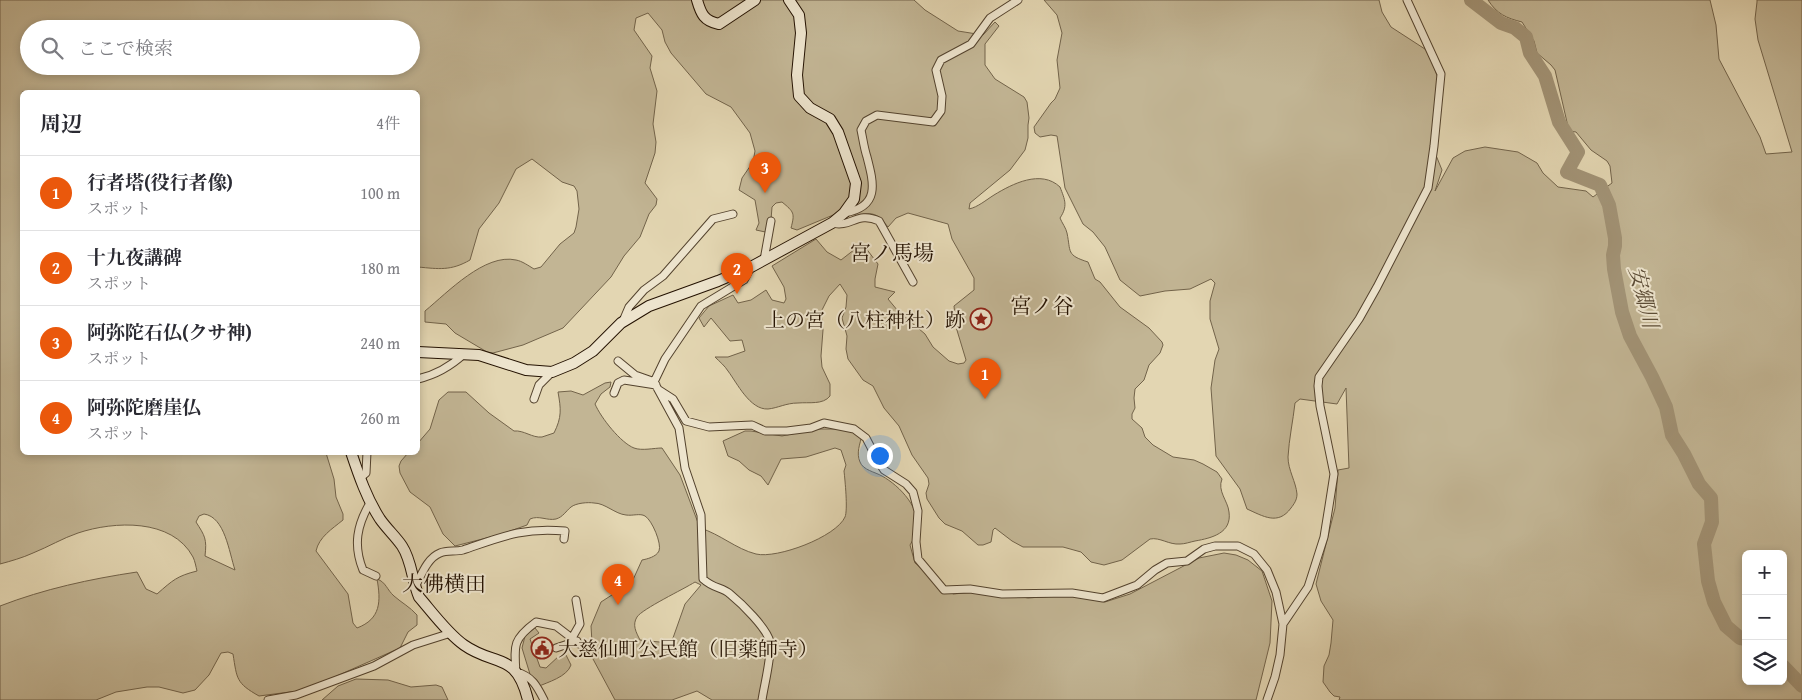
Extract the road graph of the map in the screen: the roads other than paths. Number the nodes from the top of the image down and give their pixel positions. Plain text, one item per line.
1 (697, 0) edge
2 (755, 0) edge
3 (789, 0) edge
4 (1018, 0) edge
5 (1407, 0) edge
6 (844, 213) junction
7 (733, 214) dead end
8 (771, 221) dead end
9 (832, 223) junction
10 (764, 260) junction
11 (752, 267) junction
12 (913, 282) dead end
13 (621, 324) junction
14 (420, 352) edge
15 (465, 354) junction
16 (618, 361) dead end
17 (552, 372) junction
18 (420, 378) edge
19 (656, 386) junction
20 (614, 393) dead end
21 (534, 399) dead end
22 (352, 455) edge
23 (367, 455) edge
24 (360, 478) junction
25 (370, 503) junction
26 (564, 540) dead end
27 (376, 576) dead end
28 (415, 588) junction
29 (576, 600) dead end
30 (1283, 624) junction
31 (451, 633) junction
32 (574, 640) junction
33 (556, 648) dead end
34 (586, 649) dead end
35 (516, 672) junction
36 (268, 700) edge
37 (528, 700) edge
38 (544, 700) edge
39 (762, 700) edge
40 (1267, 700) edge

1 - 2 main road
3 - 6 main road
4 - 6 street
5 - 30 street
6 - 9 main road
7 - 13 street
8 - 10 street
9 - 10 main road
9 - 12 street
10 - 11 main road
11 - 13 main road
11 - 19 street
13 - 17 main road
14 - 15 main road
15 - 17 main road
15 - 18 street
16 - 19 street
17 - 21 street
19 - 20 street
19 - 30 street
19 - 39 street
22 - 24 main road
23 - 24 street
24 - 25 main road
25 - 27 street
25 - 28 main road
26 - 28 street
28 - 31 main road
29 - 32 street
30 - 40 street
31 - 35 main road
31 - 36 street
32 - 33 street
32 - 34 street
32 - 35 street
35 - 37 main road
35 - 38 street

